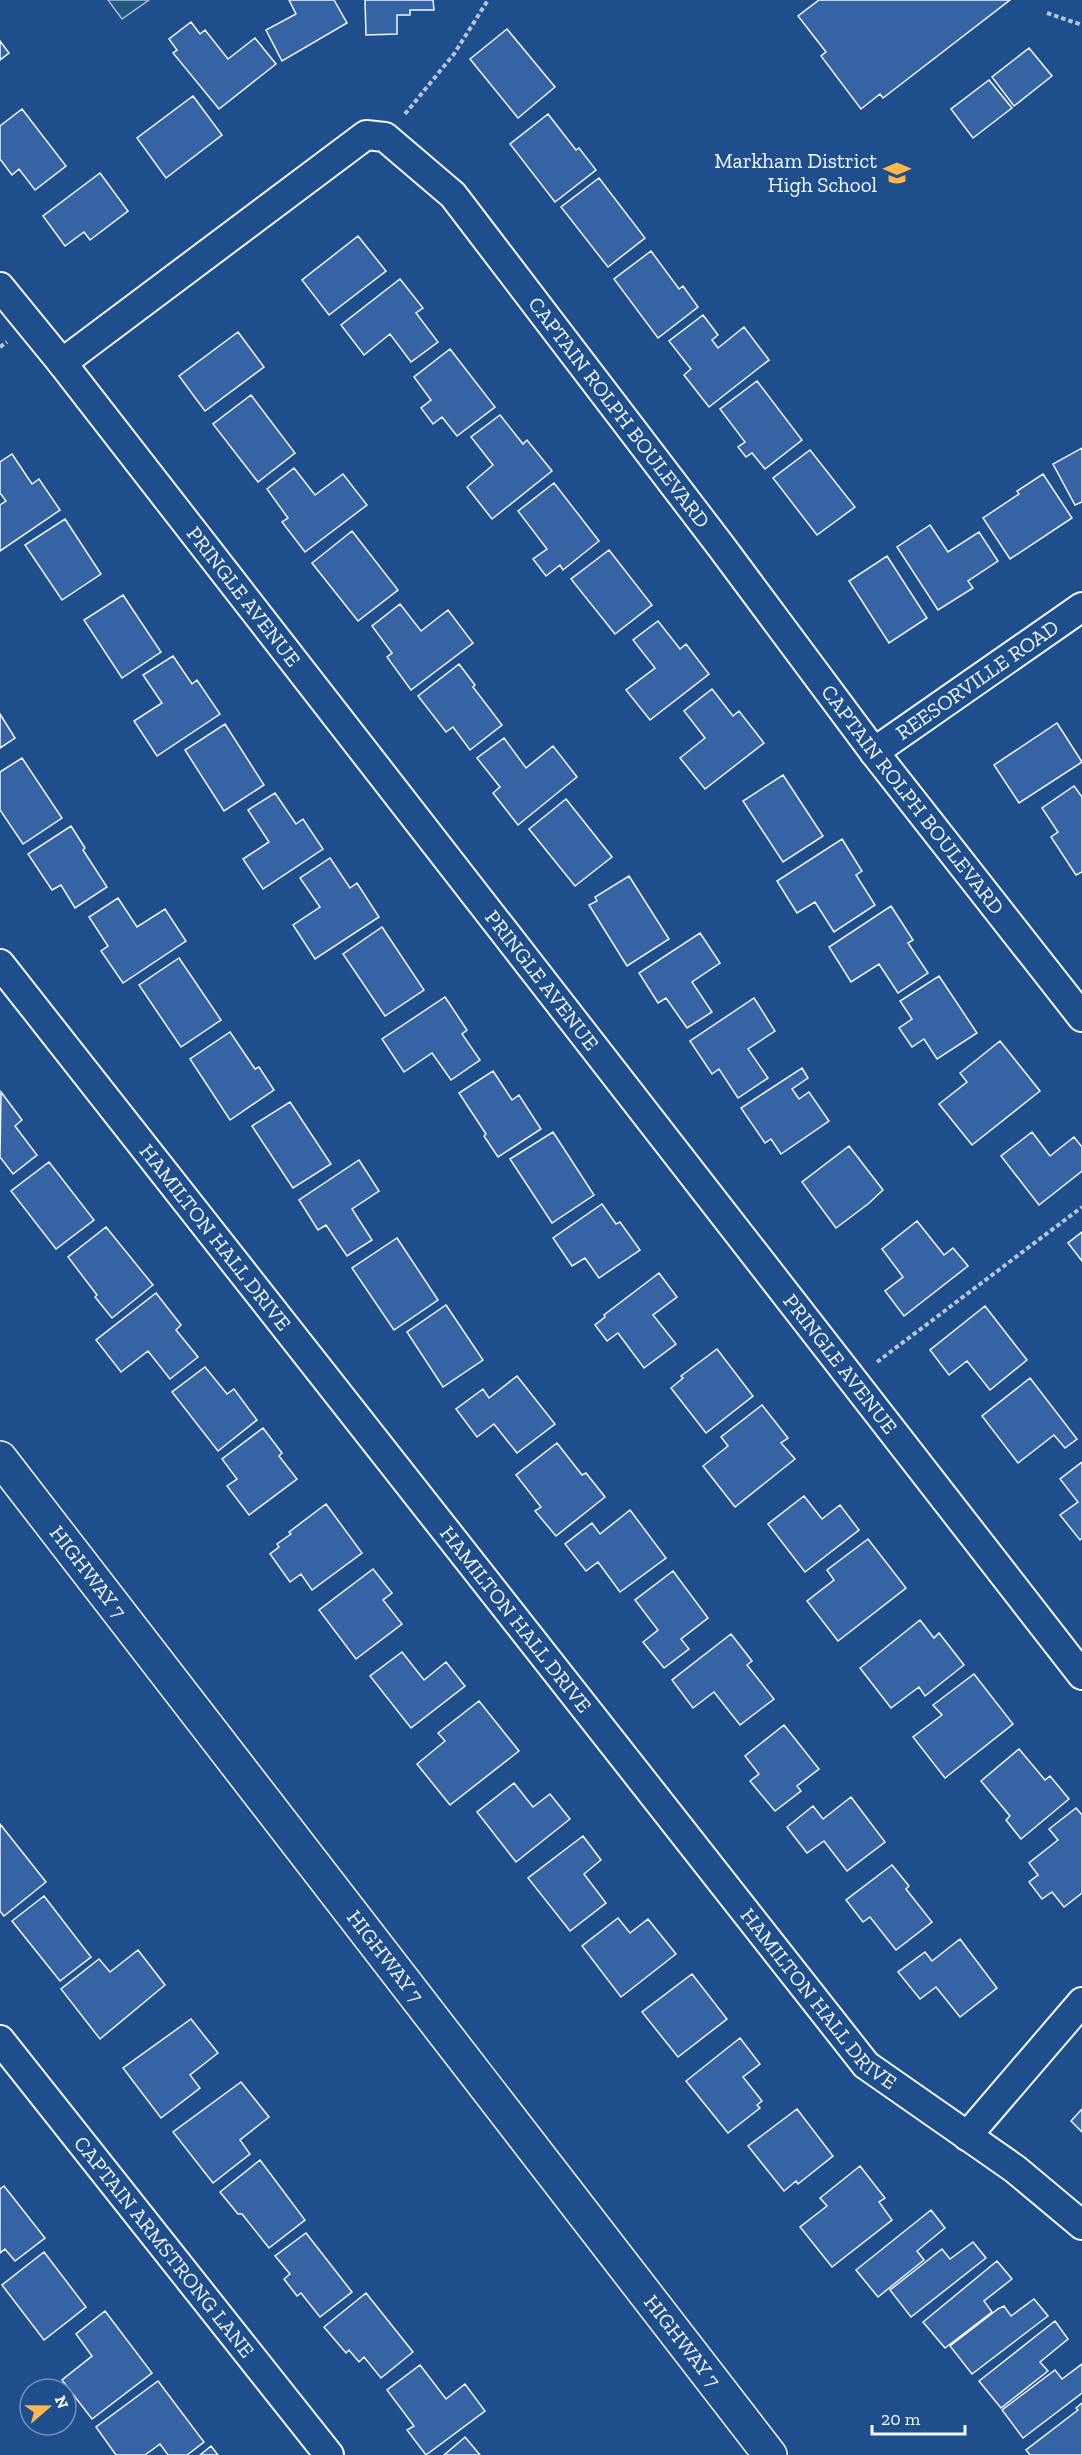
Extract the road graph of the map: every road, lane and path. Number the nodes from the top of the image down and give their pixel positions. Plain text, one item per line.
1 (488, 0) edge
2 (1047, 13) dead end
3 (1082, 25) edge
4 (385, 137) junction
5 (0, 287) edge
6 (62, 363) junction
7 (1082, 607) edge
8 (874, 752) junction
9 (0, 964) edge
10 (1082, 1017) edge
11 (1082, 1207) edge
12 (853, 1380) junction
13 (0, 1458) edge
14 (1082, 1675) edge
15 (1082, 2002) edge
16 (0, 2040) edge
17 (967, 2136) junction
18 (1082, 2225) edge
19 (329, 2455) edge
20 (771, 2455) edge

1 - 4 path
2 - 3 path
4 - 6 street
4 - 8 street, CAPTAIN ROLPH BOULEVARD
5 - 6 street, PRINGLE AVENUE
6 - 12 street, PRINGLE AVENUE
7 - 8 street, REESORVILLE ROAD
8 - 10 street, CAPTAIN ROLPH BOULEVARD
9 - 17 street, HAMILTON HALL DRIVE
11 - 12 path
12 - 14 street, PRINGLE AVENUE
13 - 20 main road, HIGHWAY 7
15 - 17 street
16 - 19 street, CAPTAIN ARMSTRONG LANE
17 - 18 street, HAMILTON HALL DRIVE

